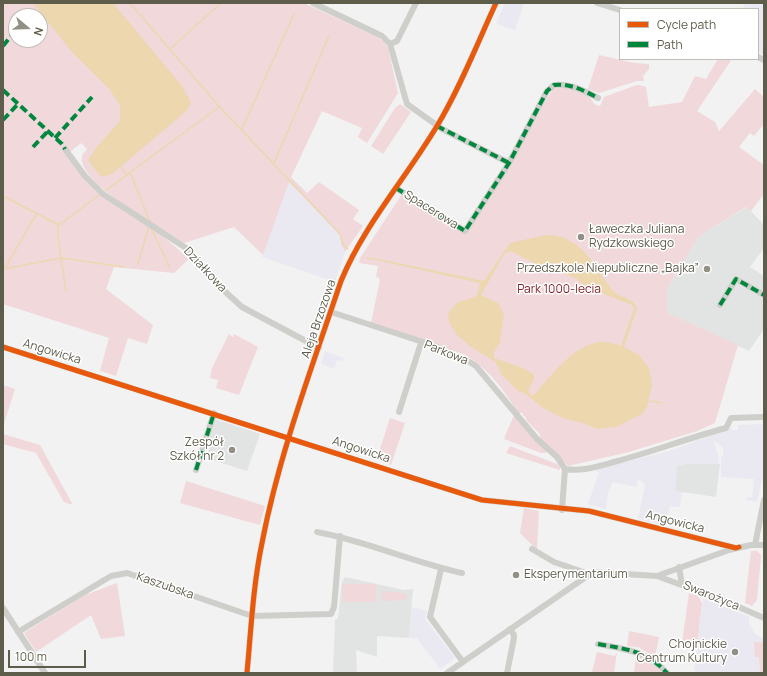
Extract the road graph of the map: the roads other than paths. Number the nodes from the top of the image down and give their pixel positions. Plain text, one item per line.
1 (313, 3) edge
2 (416, 3) edge
3 (496, 3) edge
4 (598, 3) edge
5 (327, 6) edge
6 (619, 10) edge
7 (390, 44) junction
8 (598, 98) dead end
9 (437, 126) junction
10 (65, 149) dead end
11 (509, 163) junction
12 (396, 188) junction
13 (764, 295) edge
14 (720, 306) dead end
15 (331, 312) junction
16 (420, 343) junction
17 (3, 347) edge
18 (319, 348) junction
19 (399, 412) dead end
20 (214, 413) junction
21 (764, 417) edge
22 (290, 437) junction
23 (196, 470) dead end
24 (565, 470) junction
25 (764, 500) edge
26 (562, 510) junction
27 (316, 532) dead end
28 (340, 536) junction
29 (719, 544) junction
30 (754, 545) junction
31 (764, 545) edge
32 (736, 548) junction
33 (532, 549) dead end
34 (721, 552) junction
35 (679, 567) junction
36 (441, 569) junction
37 (462, 573) dead end
38 (589, 574) junction
39 (657, 576) junction
40 (682, 585) junction
41 (3, 608) edge
42 (252, 616) junction
43 (764, 618) edge
44 (510, 629) junction
45 (18, 632) junction
46 (598, 644) dead end
47 (463, 662) junction
48 (45, 673) edge
49 (246, 673) edge
50 (447, 673) edge
51 (507, 673) edge
52 (667, 673) edge

1 - 5 street
2 - 7 street
3 - 9 street, Aleja Brzozowa
4 - 6 street
5 - 7 street
7 - 9 street
8 - 11 street
9 - 11 street
9 - 12 street, Aleja Brzozowa
10 - 18 street, Działkowa
11 - 12 street, Spacerowa
12 - 15 street, Aleja Brzozowa
13 - 14 street
15 - 16 street, Parkowa
15 - 18 street, Aleja Brzozowa
16 - 19 street
16 - 24 street, Parkowa
17 - 20 street, Angowicka
18 - 22 street, Aleja Brzozowa
20 - 22 street, Angowicka
20 - 23 street
21 - 24 street
22 - 26 street, Angowicka
22 - 42 street, Aleja Brzozowa
24 - 26 street
25 - 30 street
26 - 29 street, Angowicka
27 - 28 street
28 - 36 street
28 - 42 street, Kaszubska
29 - 32 street, Angowicka
29 - 34 street
30 - 31 street
30 - 32 street
32 - 34 street
33 - 38 street
34 - 35 street
35 - 39 street
35 - 40 street
36 - 37 street
36 - 47 street
38 - 39 street
38 - 44 street
39 - 40 street, Swarożyca
40 - 43 street, Swarożyca
41 - 45 street
42 - 45 street, Kaszubska
42 - 49 street, Aleja Brzozowa
44 - 47 street
44 - 51 street
45 - 48 street
46 - 52 street
47 - 50 street

